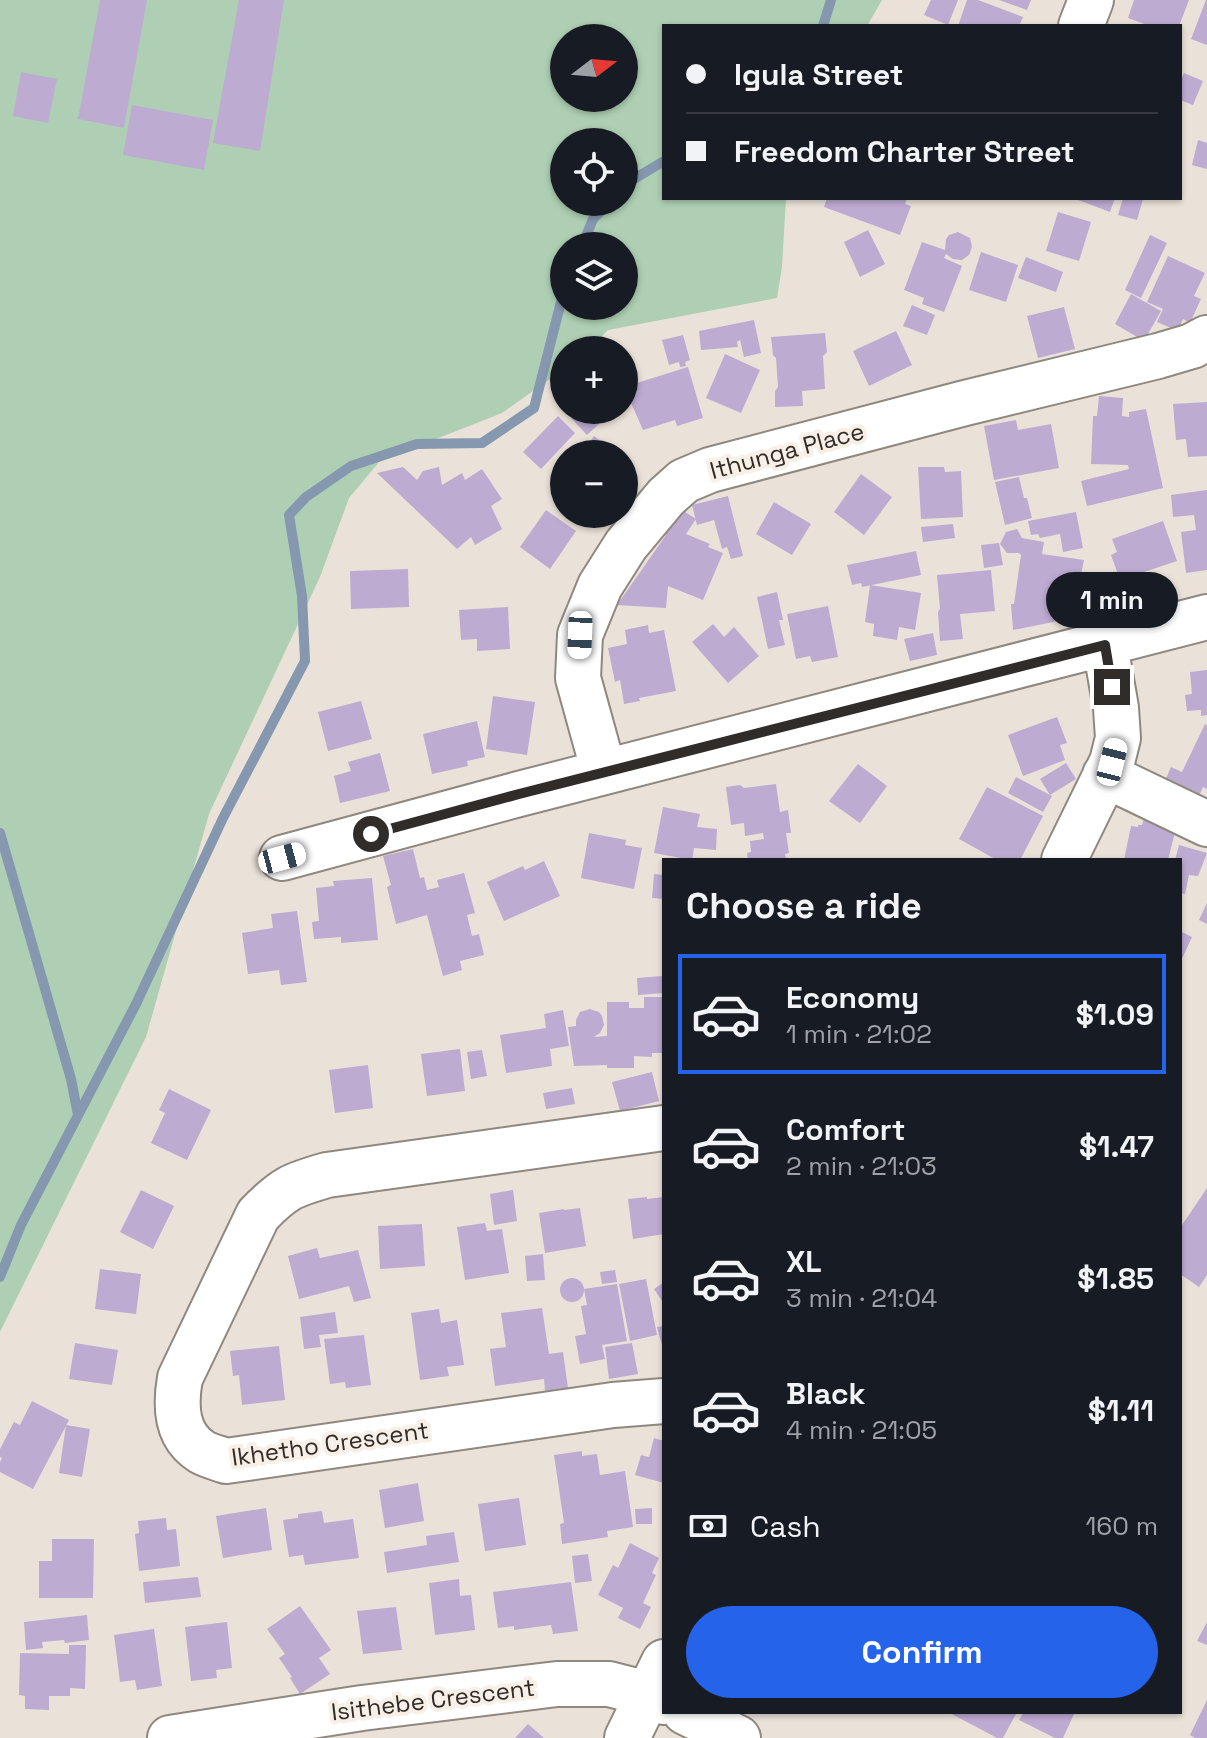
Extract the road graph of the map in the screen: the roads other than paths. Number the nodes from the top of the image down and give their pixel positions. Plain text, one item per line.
1 (1091, 0) edge
2 (1082, 24) edge
3 (1207, 338) edge
4 (1207, 617) edge
5 (1105, 645) junction
6 (604, 772) junction
7 (1105, 775) junction
8 (1207, 824) edge
9 (282, 858) dead end
10 (1065, 858) edge
11 (662, 1128) edge
12 (662, 1401) edge
13 (662, 1692) edge
14 (662, 1696) edge
15 (700, 1714) edge
16 (170, 1738) edge
17 (627, 1738) edge
18 (738, 1738) edge

1 - 2 street
3 - 6 street, Ithunga Place
4 - 5 street
5 - 6 street
5 - 7 street
6 - 9 street
7 - 8 street
7 - 10 street
11 - 12 street, Ikhetho Crescent
13 - 16 street, Isithebe Crescent
14 - 17 street
15 - 18 street, Isithebe Crescent

